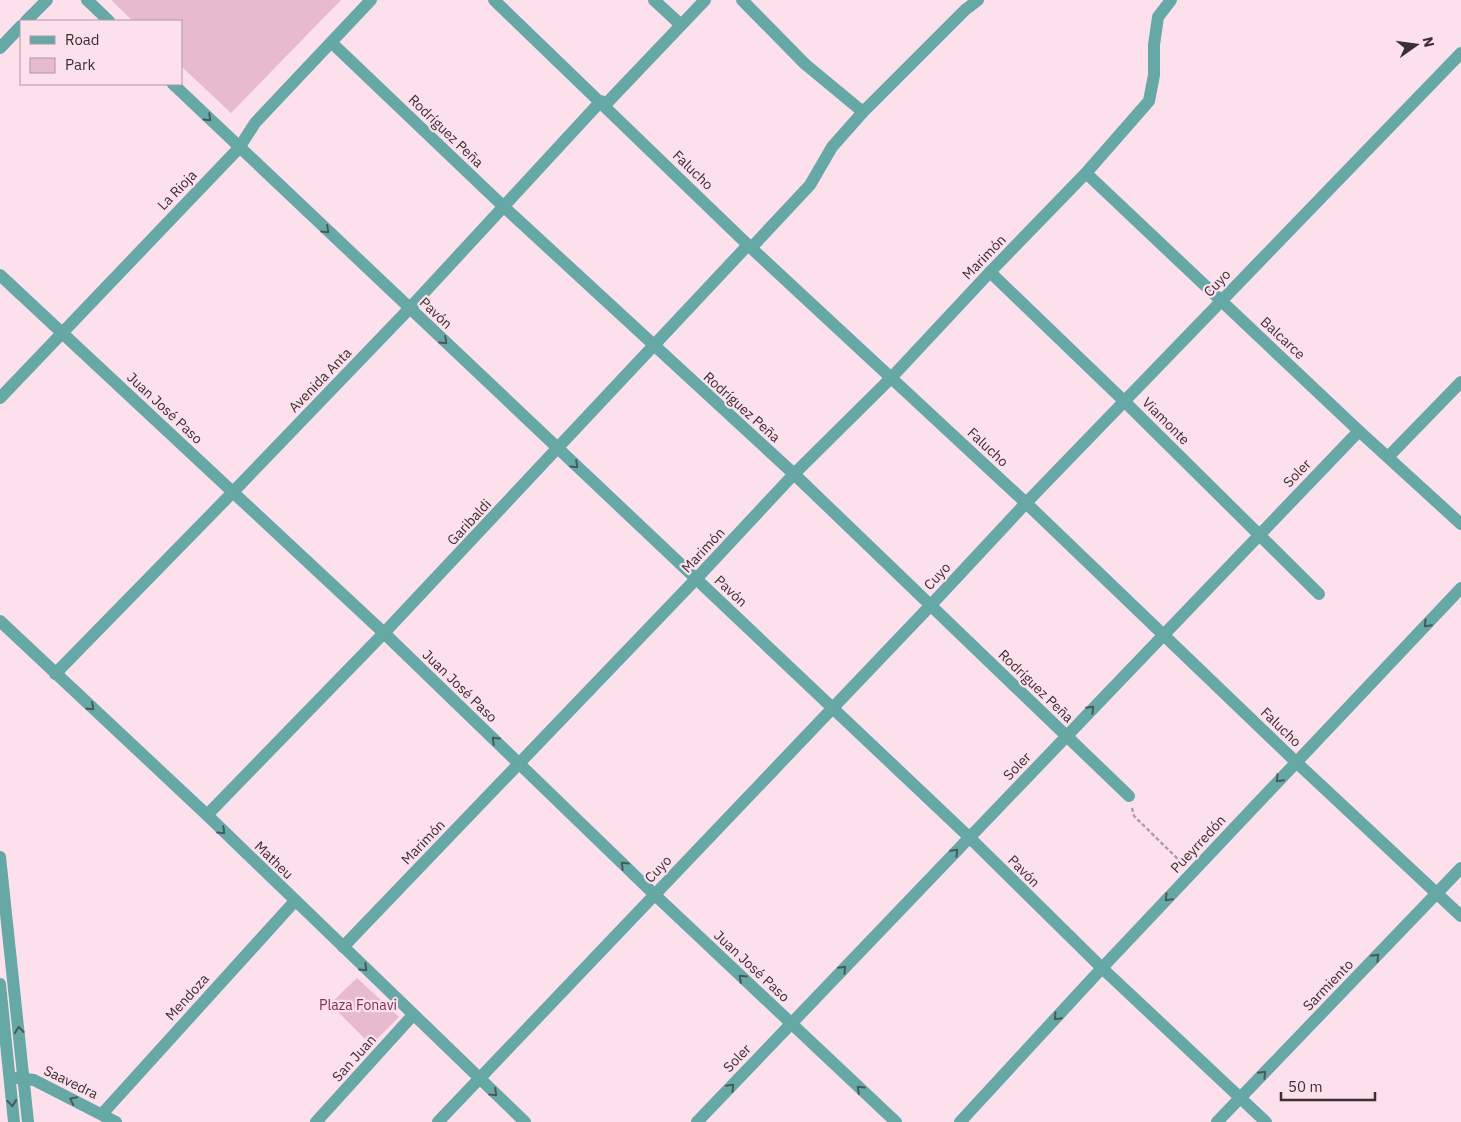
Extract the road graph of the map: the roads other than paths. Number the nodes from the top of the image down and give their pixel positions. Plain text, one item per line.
1 (47, 0) edge
2 (87, 0) edge
3 (371, 0) edge
4 (494, 0) edge
5 (654, 0) edge
6 (705, 0) edge
7 (742, 0) edge
8 (978, 0) edge
9 (1171, 0) edge
10 (27, 20) edge
11 (108, 20) edge
12 (681, 25) junction
13 (20, 27) edge
14 (332, 42) junction
15 (0, 48) edge
16 (1461, 53) edge
17 (174, 85) edge
18 (603, 103) junction
19 (864, 112) junction
20 (239, 148) junction
21 (1086, 173) junction
22 (503, 206) junction
23 (750, 246) junction
24 (990, 272) junction
25 (0, 275) edge
26 (1222, 300) junction
27 (409, 309) junction
28 (62, 333) junction
29 (654, 346) junction
30 (891, 378) junction
31 (1461, 382) edge
32 (0, 398) edge
33 (1124, 401) junction
34 (1359, 430) junction
35 (558, 449) junction
36 (1388, 456) junction
37 (794, 474) junction
38 (234, 491) junction
39 (1026, 503) junction
40 (1461, 524) edge
41 (1259, 535) junction
42 (696, 579) junction
43 (1461, 588) edge
44 (1319, 594) dead end
45 (930, 606) junction
46 (0, 621) edge
47 (384, 633) junction
48 (1163, 633) junction
49 (56, 674) junction
50 (833, 708) junction
51 (1066, 735) junction
52 (1296, 762) junction
53 (519, 764) junction
54 (1130, 796) road end
55 (206, 816) junction
56 (969, 837) junction
57 (0, 857) edge
58 (1461, 868) edge
59 (1437, 893) junction
60 (655, 895) junction
61 (295, 900) junction
62 (1461, 916) edge
63 (343, 947) junction
64 (1102, 968) junction
65 (0, 984) edge
66 (413, 1015) junction
67 (791, 1024) junction
68 (10, 1078) junction
69 (24, 1078) junction
70 (479, 1078) junction
71 (1241, 1098) junction
72 (102, 1114) junction
73 (14, 1122) edge
74 (28, 1122) edge
75 (116, 1122) edge
76 (316, 1122) edge
77 (438, 1122) edge
78 (525, 1122) edge
79 (697, 1122) edge
80 (896, 1122) edge
81 (960, 1122) edge
82 (1217, 1122) edge
83 (1266, 1122) edge

1 - 10 street
2 - 11 street
3 - 14 street, La Rioja
4 - 18 street, Falucho
5 - 12 street
6 - 12 street, Avenida Anta
7 - 19 street
8 - 19 street, Garibaldi
9 - 21 street, Marimón
12 - 18 street, Avenida Anta
13 - 15 street
14 - 20 street, La Rioja
14 - 22 street, Rodríguez Peña
16 - 26 street, Cuyo
17 -> 20 street, Pavón
18 - 22 street, Avenida Anta
18 - 23 street, Falucho
19 - 23 street, Garibaldi
20 -> 27 street, Pavón
20 - 28 street, La Rioja
21 - 24 street, Marimón
21 - 26 street, Balcarce
22 - 27 street, Avenida Anta
22 - 29 street, Rodríguez Peña
23 - 29 street, Garibaldi
23 - 30 street, Falucho
24 - 30 street, Marimón
24 - 33 street, Viamonte
25 - 28 street, Juan José Paso
26 - 33 street, Cuyo
26 - 34 street, Balcarce
27 -> 35 street, Pavón
27 - 38 street, Avenida Anta
28 - 32 street, La Rioja
28 - 38 street, Juan José Paso
29 - 35 street, Garibaldi
29 - 37 street, Rodríguez Peña
30 - 37 street, Marimón
30 - 39 street, Falucho
31 - 36 street
33 - 39 street, Cuyo
33 - 41 street, Viamonte
34 - 36 street, Balcarce
34 - 41 street, Soler
35 -> 42 street, Pavón
35 - 47 street, Garibaldi
36 - 40 street, Balcarce
37 - 42 street, Marimón
37 - 45 street, Rodríguez Peña
38 - 47 street, Juan José Paso
38 - 49 street, Avenida Anta
39 - 45 street, Cuyo
39 - 48 street, Falucho
41 - 44 street, Viamonte
41 - 48 street, Soler
42 - 50 street, Pavón
42 - 53 street, Marimón
43 -> 52 street, Pueyrredón
45 - 50 street, Cuyo
45 - 51 street, Rodríguez Peña
46 - 49 street, Matheu
53 -> 47 street, Juan José Paso
47 - 55 street, Garibaldi
51 -> 48 street, Soler
48 - 52 street, Falucho
49 -> 55 street, Matheu
50 - 56 street, Pavón
50 - 60 street, Cuyo
51 - 54 street, Rodríguez Peña
51 - 56 street, Soler
52 - 59 street, Falucho
52 -> 64 street, Pueyrredón
60 -> 53 street, Juan José Paso
53 - 63 street, Marimón
55 -> 61 street, Matheu
56 - 64 street, Pavón
67 -> 56 street, Soler
69 -> 57 street
58 - 59 street, Sarmiento
59 - 62 street, Falucho
71 -> 59 street, Sarmiento
67 -> 60 street, Juan José Paso
60 - 70 street, Cuyo
61 - 63 street, Matheu
61 - 72 street, Mendoza
63 -> 66 street, Matheu
64 - 71 street, Pavón
64 -> 81 street, Pueyrredón
65 - 68 street
66 - 70 street, Matheu
66 - 76 street, San Juan
79 -> 67 street, Soler
80 -> 67 street, Juan José Paso
68 - 69 street, Saavedra
68 -> 73 street
72 -> 69 street, Saavedra
69 - 74 street
70 - 77 street, Cuyo
70 -> 78 street, Matheu
71 - 82 street, Sarmiento
71 - 83 street, Pavón
72 - 75 street, Saavedra

